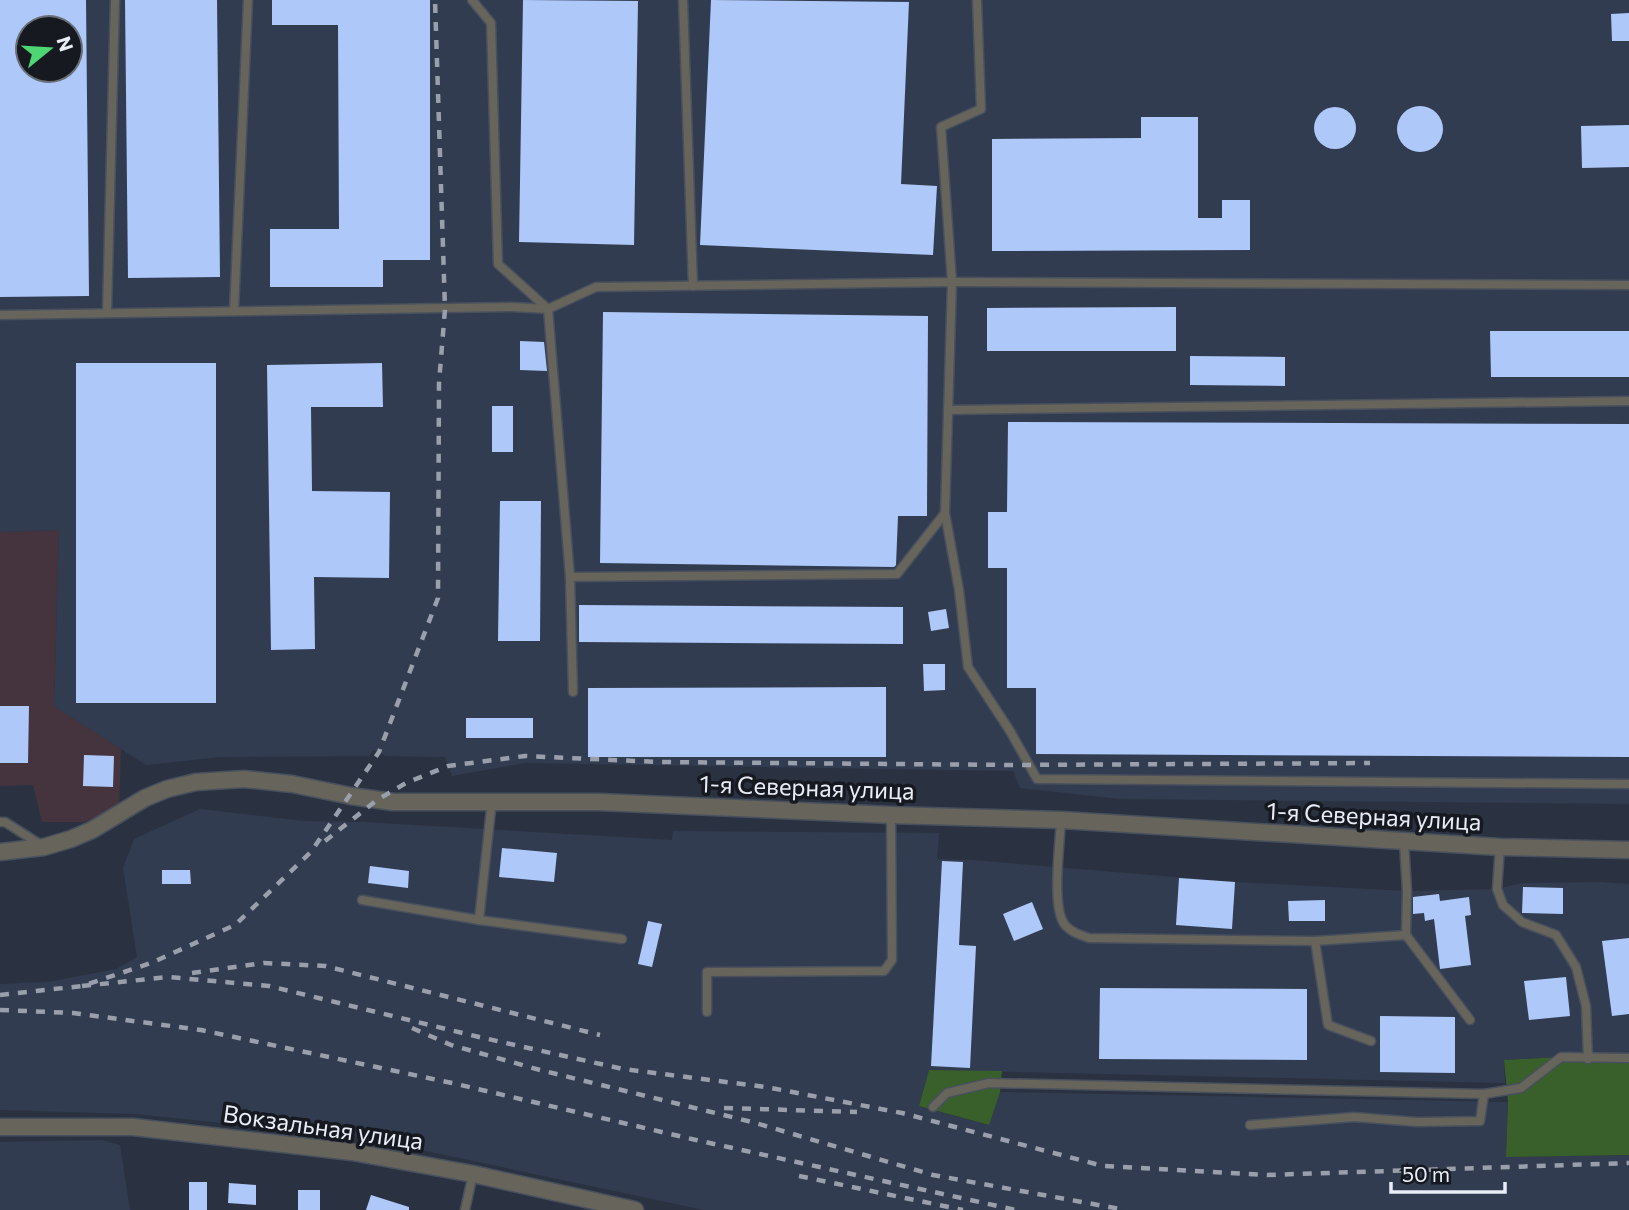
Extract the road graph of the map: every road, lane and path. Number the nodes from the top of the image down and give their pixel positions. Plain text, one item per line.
1 (115, 0) edge
2 (248, 0) edge
3 (472, 0) edge
4 (683, 0) edge
5 (977, 0) edge
6 (952, 282) junction
7 (1629, 285) edge
8 (693, 286) junction
9 (548, 309) junction
10 (234, 311) junction
11 (107, 312) junction
12 (0, 315) edge
13 (1629, 401) edge
14 (948, 410) junction
15 (945, 513) junction
16 (570, 577) junction
17 (573, 692) dead end
18 (1629, 784) edge
19 (492, 800) junction
20 (891, 815) junction
21 (1061, 820) junction
22 (0, 822) edge
23 (1404, 842) junction
24 (44, 847) junction
25 (1500, 847) junction
26 (1629, 850) edge
27 (0, 852) edge
28 (362, 900) dead end
29 (479, 920) junction
30 (1406, 935) junction
31 (622, 939) dead end
32 (1315, 941) junction
33 (707, 1012) dead end
34 (1470, 1020) dead end
35 (1371, 1041) dead end
36 (1629, 1058) edge
37 (1588, 1059) junction
38 (1483, 1094) junction
39 (933, 1107) dead end
40 (1250, 1125) dead end
41 (0, 1127) edge
42 (473, 1174) junction
43 (465, 1210) edge
44 (635, 1210) edge

1 - 11 lane
2 - 10 lane
3 - 9 lane
4 - 8 lane
5 - 6 lane
6 - 7 lane
6 - 8 lane
6 - 14 lane
8 - 9 lane
9 - 10 lane
9 - 16 lane
10 - 11 lane
11 - 12 lane
13 - 14 lane
14 - 15 lane
15 - 16 lane
15 - 18 lane
16 - 17 lane
19 - 20 street, 1-я Северная улица
19 - 24 street, 1-я Северная улица
19 - 29 lane
20 - 21 street, 1-я Северная улица
20 - 33 lane
21 - 23 street, 1-я Северная улица
21 - 32 lane
22 - 24 lane
23 - 25 street, 1-я Северная улица
23 - 30 lane
24 - 27 street, 1-я Северная улица
25 - 26 street, 1-я Северная улица
25 - 37 lane
28 - 29 lane
29 - 31 lane
30 - 32 lane
30 - 34 lane
32 - 35 lane
36 - 37 lane
37 - 38 lane
38 - 39 lane
38 - 40 lane
41 - 42 street, Вокзальная улица
42 - 43 lane
42 - 44 street, Вокзальная улица

